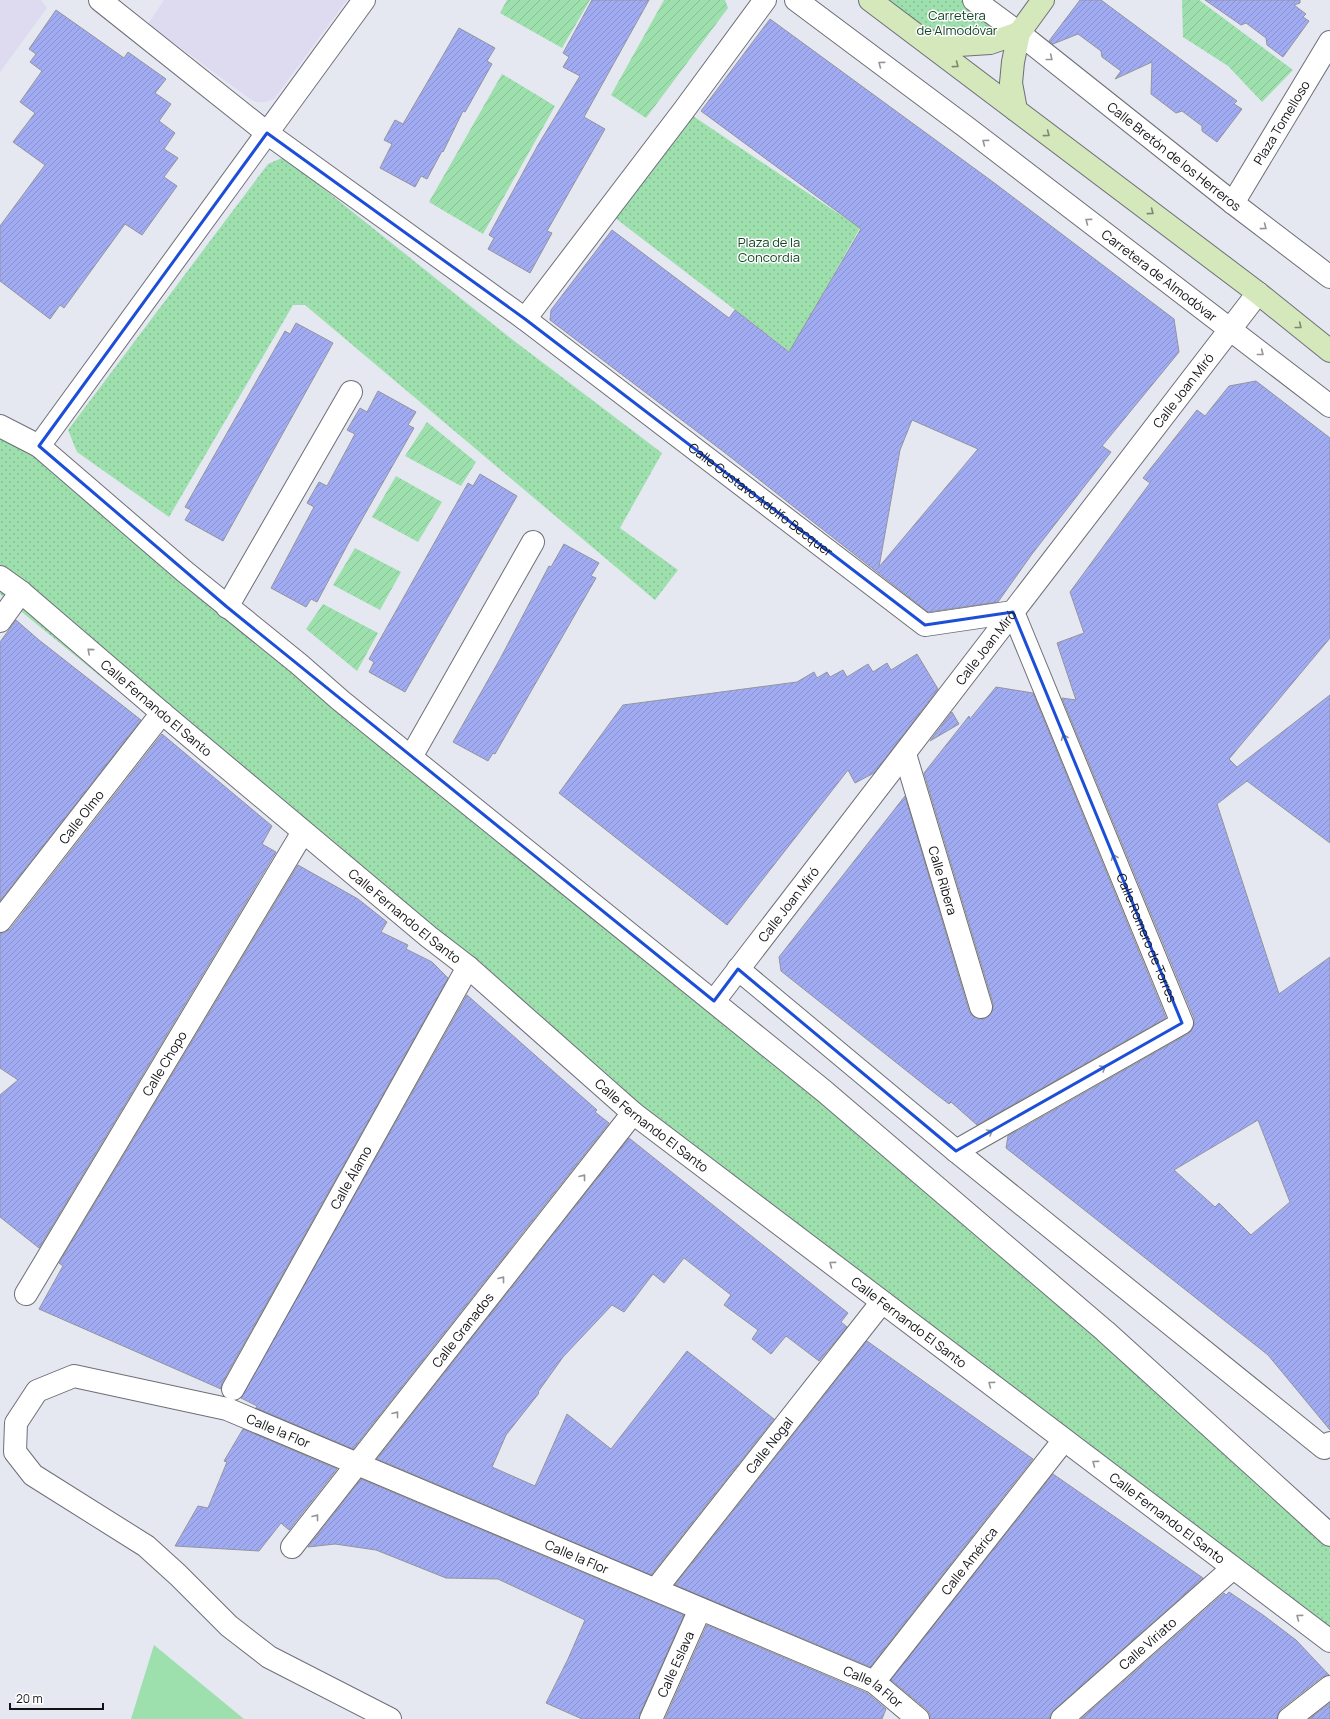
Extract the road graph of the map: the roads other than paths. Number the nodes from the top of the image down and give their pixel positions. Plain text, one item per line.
1 (100, 0) edge
2 (364, 0) edge
3 (765, 0) edge
4 (796, 0) edge
5 (870, 0) edge
6 (974, 0) edge
7 (1043, 0) edge
8 (1019, 33) junction
9 (925, 41) junction
10 (1330, 42) edge
11 (1016, 110) junction
12 (267, 133) junction
13 (1233, 203) junction
14 (1330, 277) edge
15 (1258, 293) junction
16 (525, 319) junction
17 (1230, 329) junction
18 (1330, 351) edge
19 (351, 392) dead end
20 (1330, 406) edge
21 (0, 426) edge
22 (39, 446) junction
23 (533, 542) dead end
24 (0, 577) edge
25 (21, 592) junction
26 (227, 607) junction
27 (1013, 612) junction
28 (0, 621) edge
29 (162, 713) junction
30 (905, 754) junction
31 (411, 757) junction
32 (303, 832) junction
33 (0, 921) edge
34 (468, 967) junction
35 (738, 970) junction
36 (714, 1001) junction
37 (981, 1007) dead end
38 (633, 1113) junction
39 (956, 1151) junction
40 (26, 1294) dead end
41 (882, 1302) junction
42 (230, 1399) junction
43 (1064, 1440) junction
44 (1327, 1446) edge
45 (357, 1465) junction
46 (1330, 1535) edge
47 (292, 1547) dead end
48 (1233, 1568) junction
49 (656, 1590) junction
50 (700, 1609) junction
51 (1330, 1641) edge
52 (874, 1682) junction
53 (1330, 1686) edge
54 (390, 1719) edge
55 (651, 1719) edge
56 (918, 1719) edge
57 (1062, 1719) edge
58 (1289, 1719) edge

1 - 12 street, Calle Gustavo Adolfo Becquer
2 - 12 street
3 - 16 street
17 -> 4 street, Carretera de Almodóvar
5 - 9 main road
6 - 8 street, Calle Bretón de los Herreros
7 - 8 main road
8 - 9 main road
8 - 11 main road
8 -> 13 street, Calle Bretón de los Herreros
9 -> 11 main road
10 - 13 street, Plaza Tomelloso
11 -> 15 main road
12 - 16 street, Calle Gustavo Adolfo Becquer
12 - 22 street
13 -> 14 street, Calle Bretón de los Herreros
15 - 17 street, Calle Joan Miró
15 -> 18 main road
16 - 27 street, Calle Gustavo Adolfo Becquer
17 -> 20 street, Carretera de Almodóvar
17 - 27 street, Calle Joan Miró
19 - 26 street
21 - 22 street
22 - 26 street
23 - 31 street
24 - 25 street, Calle Fernando El Santo
25 - 28 street
29 -> 25 street, Calle Fernando El Santo
26 - 31 street
27 - 30 street, Calle Joan Miró
39 -> 27 street, Calle Romero de Torres
29 - 32 street, Calle Fernando El Santo
29 - 33 street, Calle Olmo
30 - 35 street, Calle Joan Miró
30 - 37 street, Calle Ribera
31 - 36 street
32 - 34 street, Calle Fernando El Santo
32 - 40 street, Calle Chopo
34 - 38 street, Calle Fernando El Santo
34 - 42 street, Calle Álamo
35 - 36 street, Calle Joan Miró
35 - 39 street
36 - 46 street
41 -> 38 street, Calle Fernando El Santo
45 -> 38 street, Calle Granados
39 - 44 street
43 -> 41 street, Calle Fernando El Santo
41 - 49 street, Calle Nogal
42 - 45 street, Calle la Flor
42 - 54 street, Calle la Flor
48 -> 43 street, Calle Fernando El Santo
43 - 52 street, Calle América
47 -> 45 street, Calle Granados
45 - 49 street, Calle la Flor
51 -> 48 street, Calle Fernando El Santo
48 - 57 street, Calle Viriato
49 - 50 street, Calle la Flor
50 - 52 street, Calle la Flor
50 - 55 street, Calle Eslava
52 - 56 street, Calle la Flor
53 - 58 street

